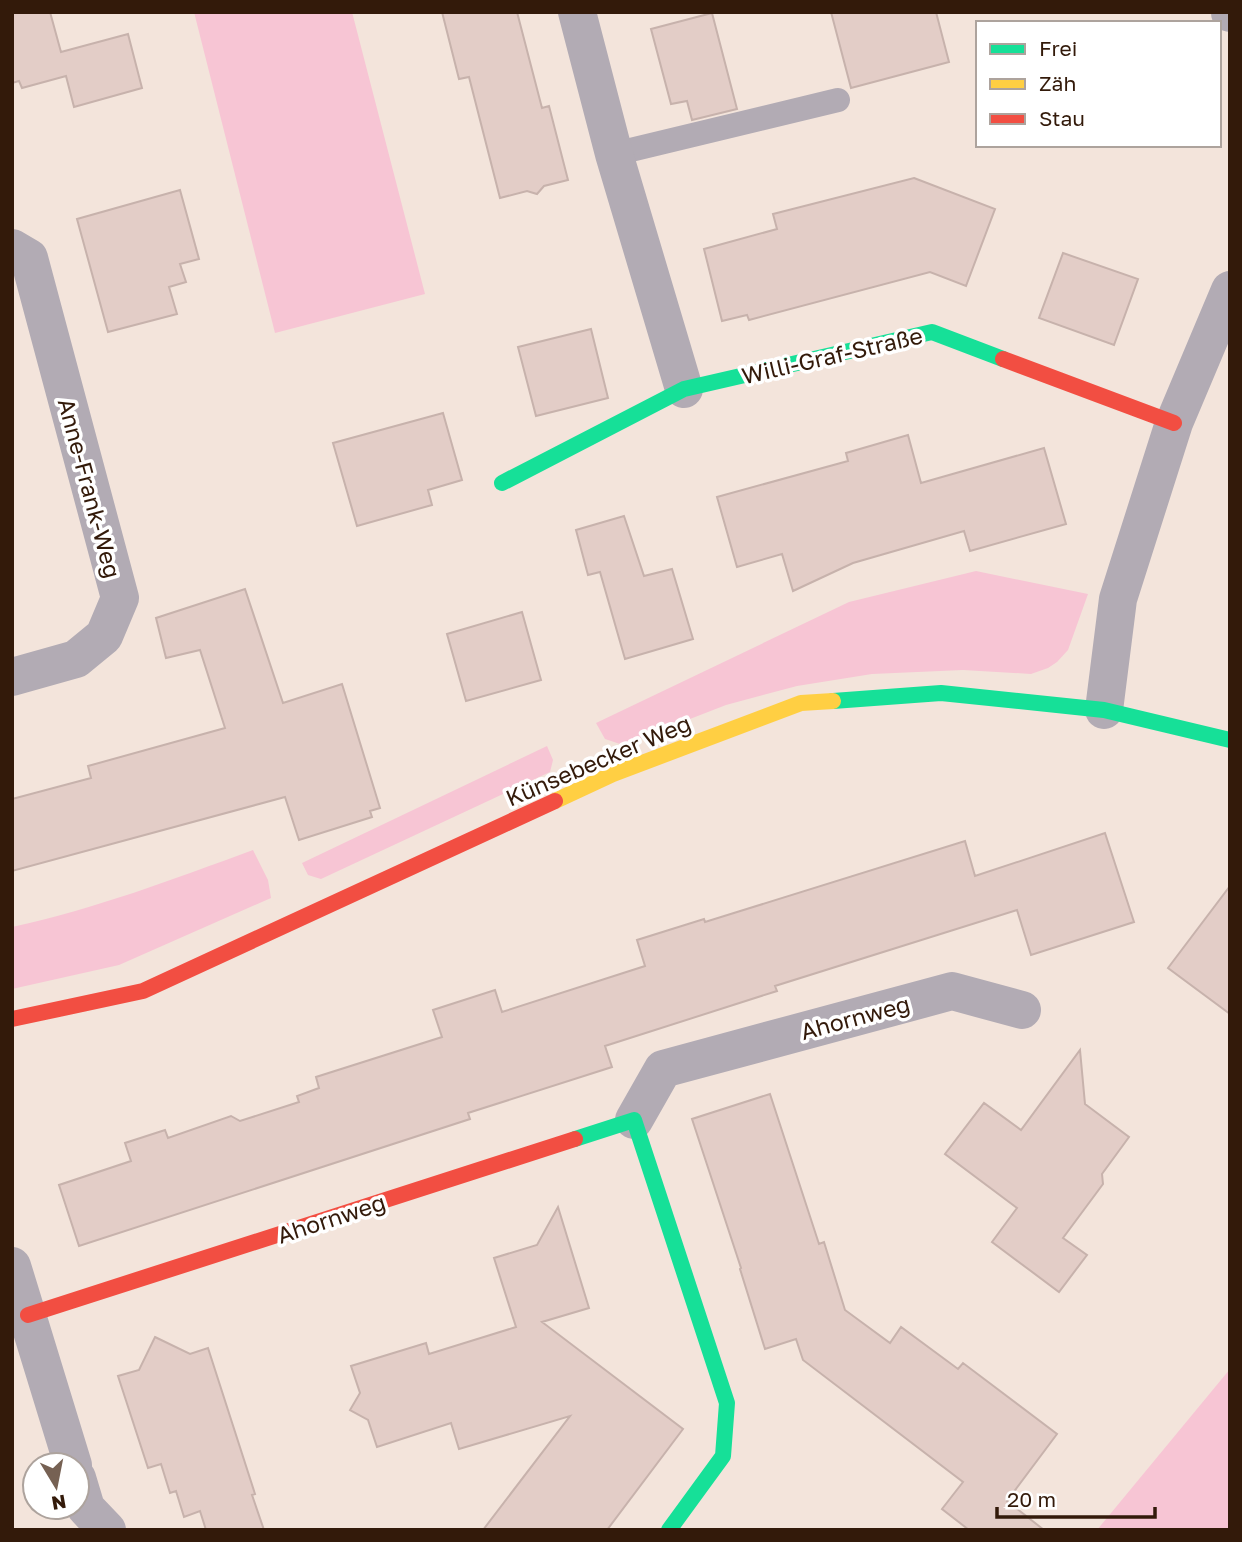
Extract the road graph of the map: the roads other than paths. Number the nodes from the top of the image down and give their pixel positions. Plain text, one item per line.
1 (577, 12) edge
2 (838, 100) dead end
3 (614, 154) junction
4 (12, 248) edge
5 (1229, 295) edge
6 (684, 389) junction
7 (1174, 423) junction
8 (502, 483) dead end
9 (12, 677) edge
10 (1104, 710) junction
11 (1230, 740) edge
12 (1022, 1010) dead end
13 (12, 1019) edge
14 (634, 1121) junction
15 (12, 1266) edge
16 (28, 1315) junction
17 (69, 1451) edge
18 (91, 1513) edge
19 (107, 1530) edge
20 (669, 1530) edge

1 - 3 street
2 - 3 lane
3 - 6 street
4 - 9 street, Anne-Frank-Weg
5 - 7 street
6 - 7 street, Willi-Graf-Straße
6 - 8 street, Willi-Graf-Straße
7 - 10 street
10 - 11 street, Künsebecker Weg
10 - 13 street, Künsebecker Weg
12 - 14 street, Ahornweg
14 - 16 street, Ahornweg
14 - 20 street
15 - 16 street
16 - 17 street
18 - 19 street

